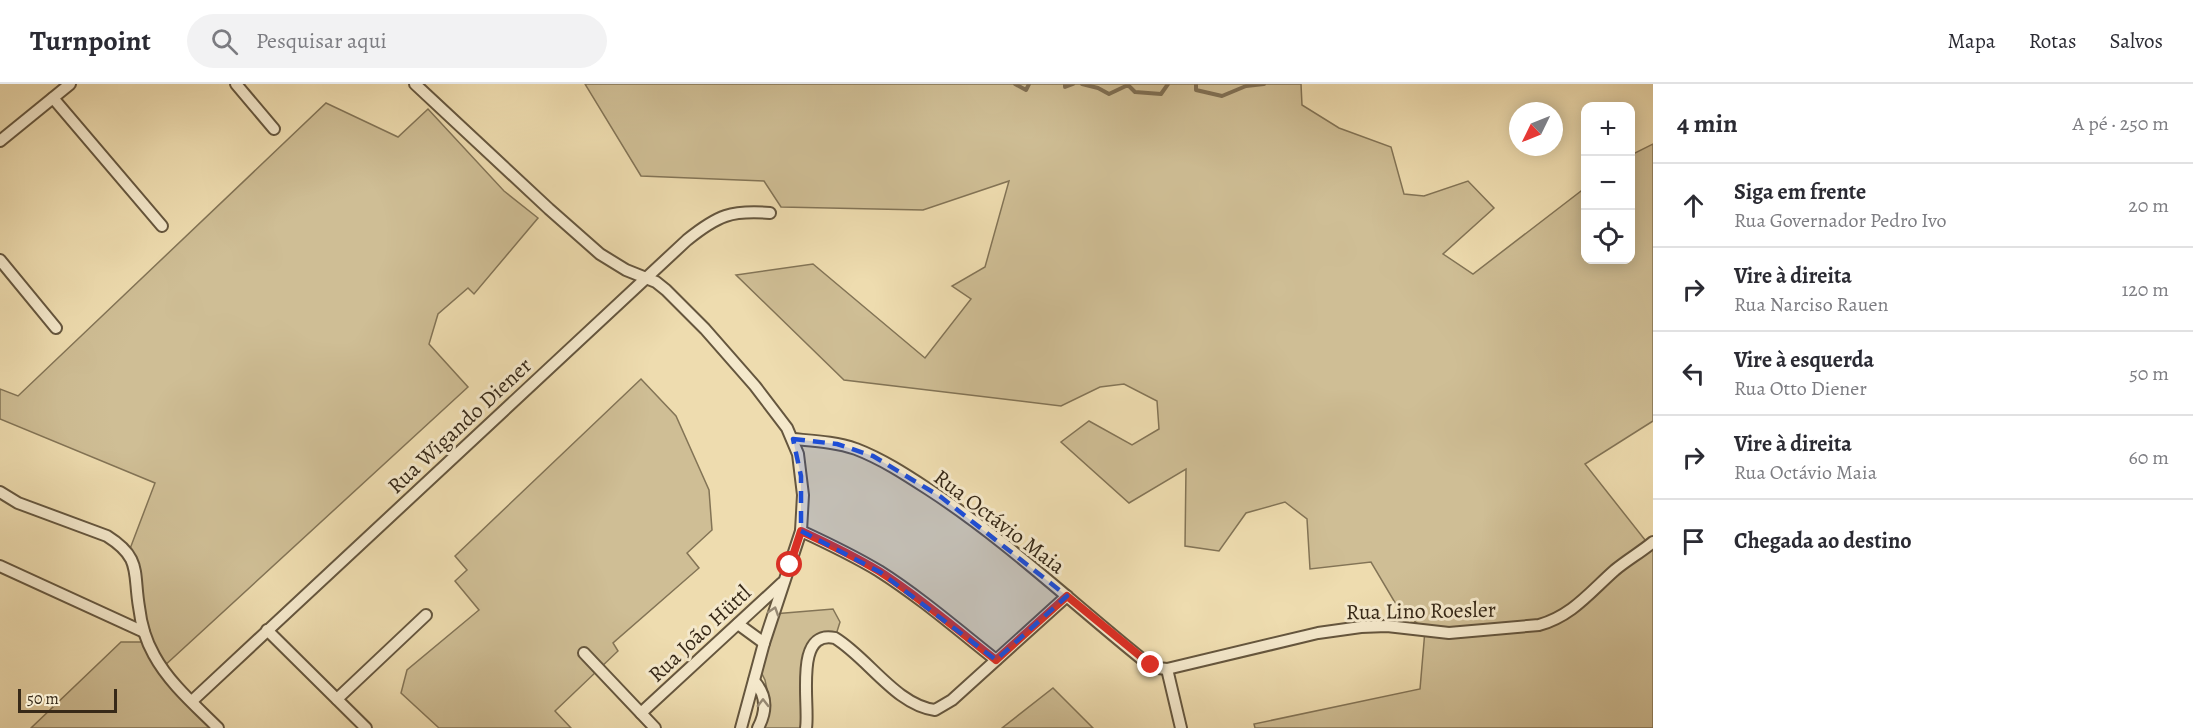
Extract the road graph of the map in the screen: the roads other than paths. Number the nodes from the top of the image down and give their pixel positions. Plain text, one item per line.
1 (70, 84) edge
2 (236, 84) edge
3 (415, 84) edge
4 (53, 98) junction
5 (274, 129) dead end
6 (0, 141) edge
7 (770, 213) dead end
8 (162, 226) dead end
9 (0, 260) edge
10 (646, 278) junction
11 (56, 327) dead end
12 (793, 439) junction
13 (0, 492) edge
14 (801, 531) junction
15 (1653, 542) edge
16 (0, 566) edge
17 (784, 581) junction
18 (1067, 596) junction
19 (426, 615) dead end
20 (738, 624) junction
21 (267, 630) junction
22 (144, 632) junction
23 (764, 643) junction
24 (584, 653) dead end
25 (996, 660) junction
26 (1167, 669) junction
27 (754, 681) junction
28 (337, 699) junction
29 (192, 701) junction
30 (641, 713) junction
31 (218, 728) edge
32 (366, 728) edge
33 (655, 728) edge
34 (741, 728) edge
35 (758, 728) edge
36 (806, 728) edge
37 (1181, 728) edge

1 - 4 street
2 - 5 street
3 - 10 street
4 - 6 street
4 - 8 street
7 - 10 street, Rua Wigando Diener
9 - 11 street
10 - 12 street
10 - 21 street, Rua Wigando Diener
12 - 14 street
12 - 18 street, Rua Octávio Maia
13 - 22 street
14 - 17 street
14 - 25 street
15 - 26 street, Rua Lino Roesler
16 - 22 street
17 - 20 street, Rua João Hüttl
23 -> 17 street
18 - 25 street
18 - 26 street, Rua Octávio Maia
19 - 28 street
20 - 23 street
20 - 30 street, Rua João Hüttl
21 - 28 street
21 - 29 street, Rua Wigando Diener
22 - 29 street
23 - 27 street
24 - 30 street
25 - 36 street
26 - 37 street
27 - 34 street
35 -> 27 street
28 - 32 street
29 - 31 street
30 - 33 street

